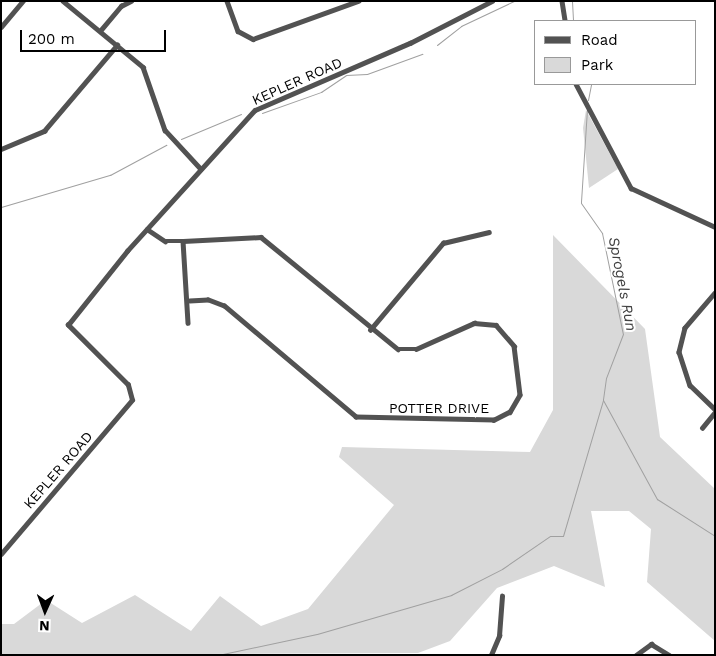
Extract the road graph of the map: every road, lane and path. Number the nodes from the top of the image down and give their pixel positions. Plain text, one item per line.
1 (23, 1) edge
2 (63, 1) edge
3 (131, 1) edge
4 (227, 1) edge
5 (358, 1) edge
6 (492, 1) edge
7 (562, 1) edge
8 (483, 2) edge
9 (565, 20) edge
10 (1, 27) edge
11 (100, 31) junction
12 (117, 45) junction
13 (576, 85) edge
14 (1, 149) edge
15 (201, 169) junction
16 (715, 227) edge
17 (147, 230) junction
18 (489, 232) dead end
19 (183, 241) junction
20 (715, 293) edge
21 (190, 301) junction
22 (188, 322) dead end
23 (370, 330) junction
24 (715, 410) edge
25 (702, 428) dead end
26 (1, 554) edge
27 (502, 596) dead end
28 (490, 655) edge
29 (636, 655) edge
30 (669, 655) edge

1 - 10 street
2 - 11 street
3 - 11 street
4 - 5 street
6 - 8 street, KEPLER ROAD
7 - 9 street
8 - 15 street, KEPLER ROAD
11 - 12 street
12 - 14 street
12 - 15 street
13 - 16 street
15 - 17 street, KEPLER ROAD
17 - 19 street, POTTER DRIVE
17 - 26 street, KEPLER ROAD
18 - 23 street
19 - 21 street
19 - 23 street, POTTER DRIVE
20 - 24 street
21 - 22 street
21 - 23 street, POTTER DRIVE
24 - 25 street
27 - 28 street
29 - 30 street

